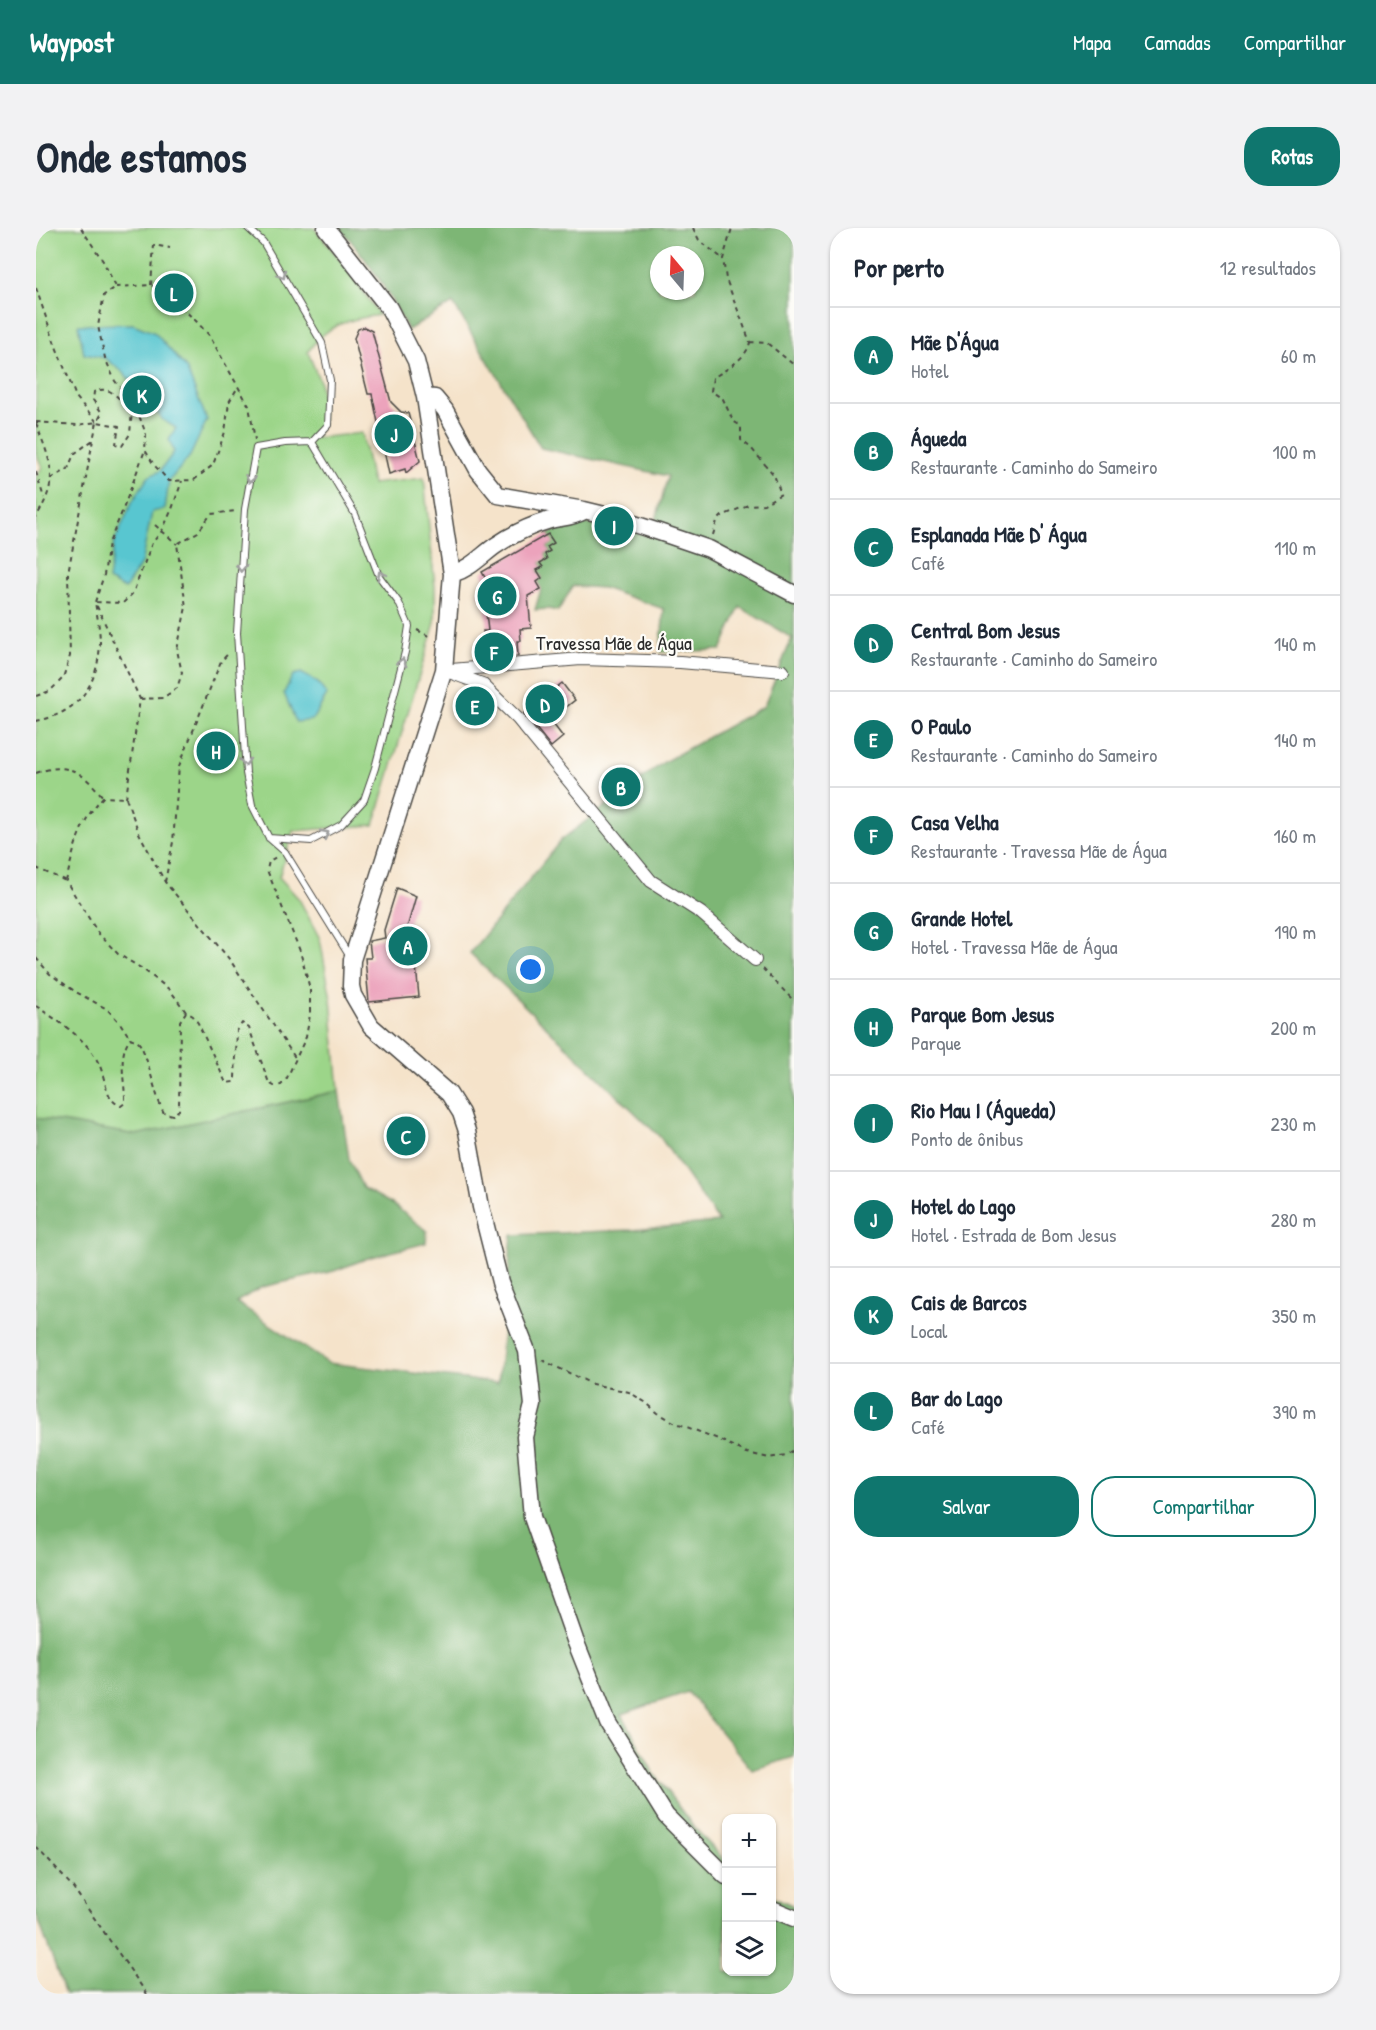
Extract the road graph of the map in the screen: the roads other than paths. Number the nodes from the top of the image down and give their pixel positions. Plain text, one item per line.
1 (248, 228) edge
2 (326, 228) edge
3 (425, 397) junction
4 (312, 442) junction
5 (584, 510) junction
6 (452, 574) junction
7 (794, 594) edge
8 (444, 670) junction
9 (783, 671) dead end
10 (269, 838) junction
11 (352, 960) junction
12 (754, 960) road end
13 (722, 1872) edge
14 (776, 1911) edge
15 (794, 1918) edge

1 -> 4 lane
2 - 3 main road
3 - 5 main road
3 - 6 main road
4 -> 10 lane
10 -> 4 lane
5 - 6 main road
5 - 7 main road
6 - 8 main road
8 - 9 street, Travessa Mãe de Água
8 - 11 main road
8 - 12 street
10 - 11 lane
11 - 13 main road
14 - 15 main road

